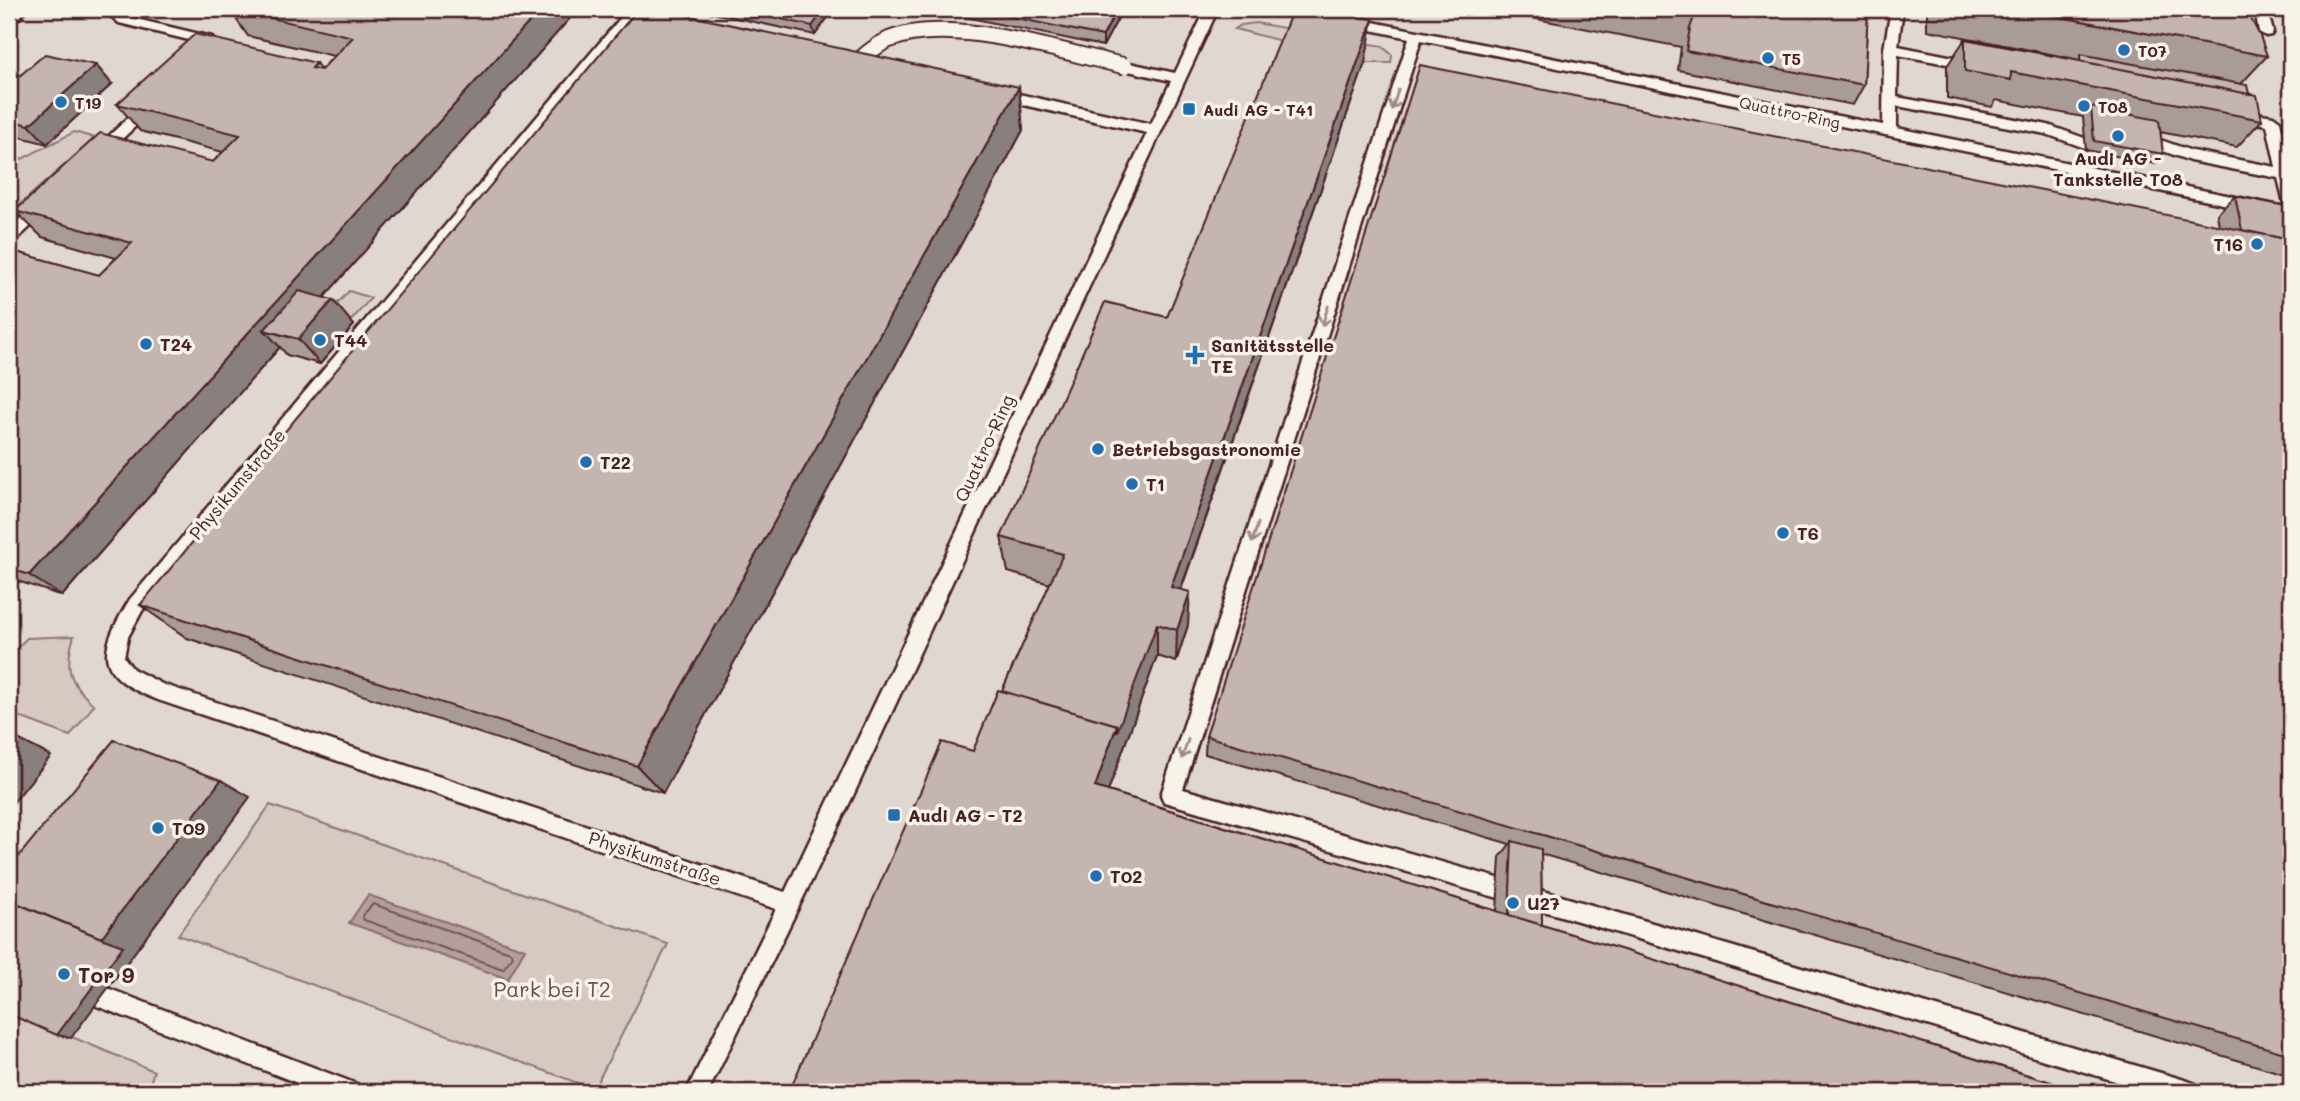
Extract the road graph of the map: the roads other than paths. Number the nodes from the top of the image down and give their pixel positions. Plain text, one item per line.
1 (117, 9) edge
2 (1212, 9) edge
3 (1897, 9) edge
4 (2262, 9) edge
5 (636, 13) edge
6 (1328, 16) edge
7 (2266, 32) dead end
8 (1416, 35) junction
9 (1891, 49) junction
10 (201, 58) edge
11 (845, 60) edge
12 (872, 65) edge
13 (1986, 67) edge
14 (1179, 78) junction
15 (842, 80) edge
16 (977, 89) edge
17 (156, 99) edge
18 (1890, 100) junction
19 (2019, 105) edge
20 (2046, 110) edge
21 (2232, 114) edge
22 (2021, 125) junction
23 (1154, 130) junction
24 (2048, 130) junction
25 (1890, 132) junction
26 (2085, 136) dead end
27 (2153, 149) edge
28 (88, 164) edge
29 (2284, 174) junction
30 (48, 201) edge
31 (2291, 204) edge
32 (2291, 213) edge
33 (9, 238) edge
34 (788, 903) junction
35 (102, 997) dead end
36 (349, 1092) edge
37 (697, 1092) edge
38 (2188, 1092) edge

1 - 10 lane
2 - 14 lane, Quattro-Ring
3 - 9 lane
4 - 7 lane
5 - 34 lane, Physikumstraße
6 - 8 lane, Quattro-Ring
8 - 25 lane, Quattro-Ring
8 -> 38 lane
9 - 13 lane
9 - 18 lane
11 - 12 lane
14 - 15 lane, bridge
14 - 23 lane, Quattro-Ring
16 - 23 lane
17 - 28 lane
18 - 22 lane
18 - 25 lane
19 - 22 lane
20 - 24 lane
21 - 29 lane
22 - 24 lane
23 - 34 lane, Quattro-Ring
24 - 26 lane
25 - 32 lane, Quattro-Ring
27 - 29 lane
29 - 31 lane
30 - 33 lane
34 - 37 lane
35 - 36 lane

